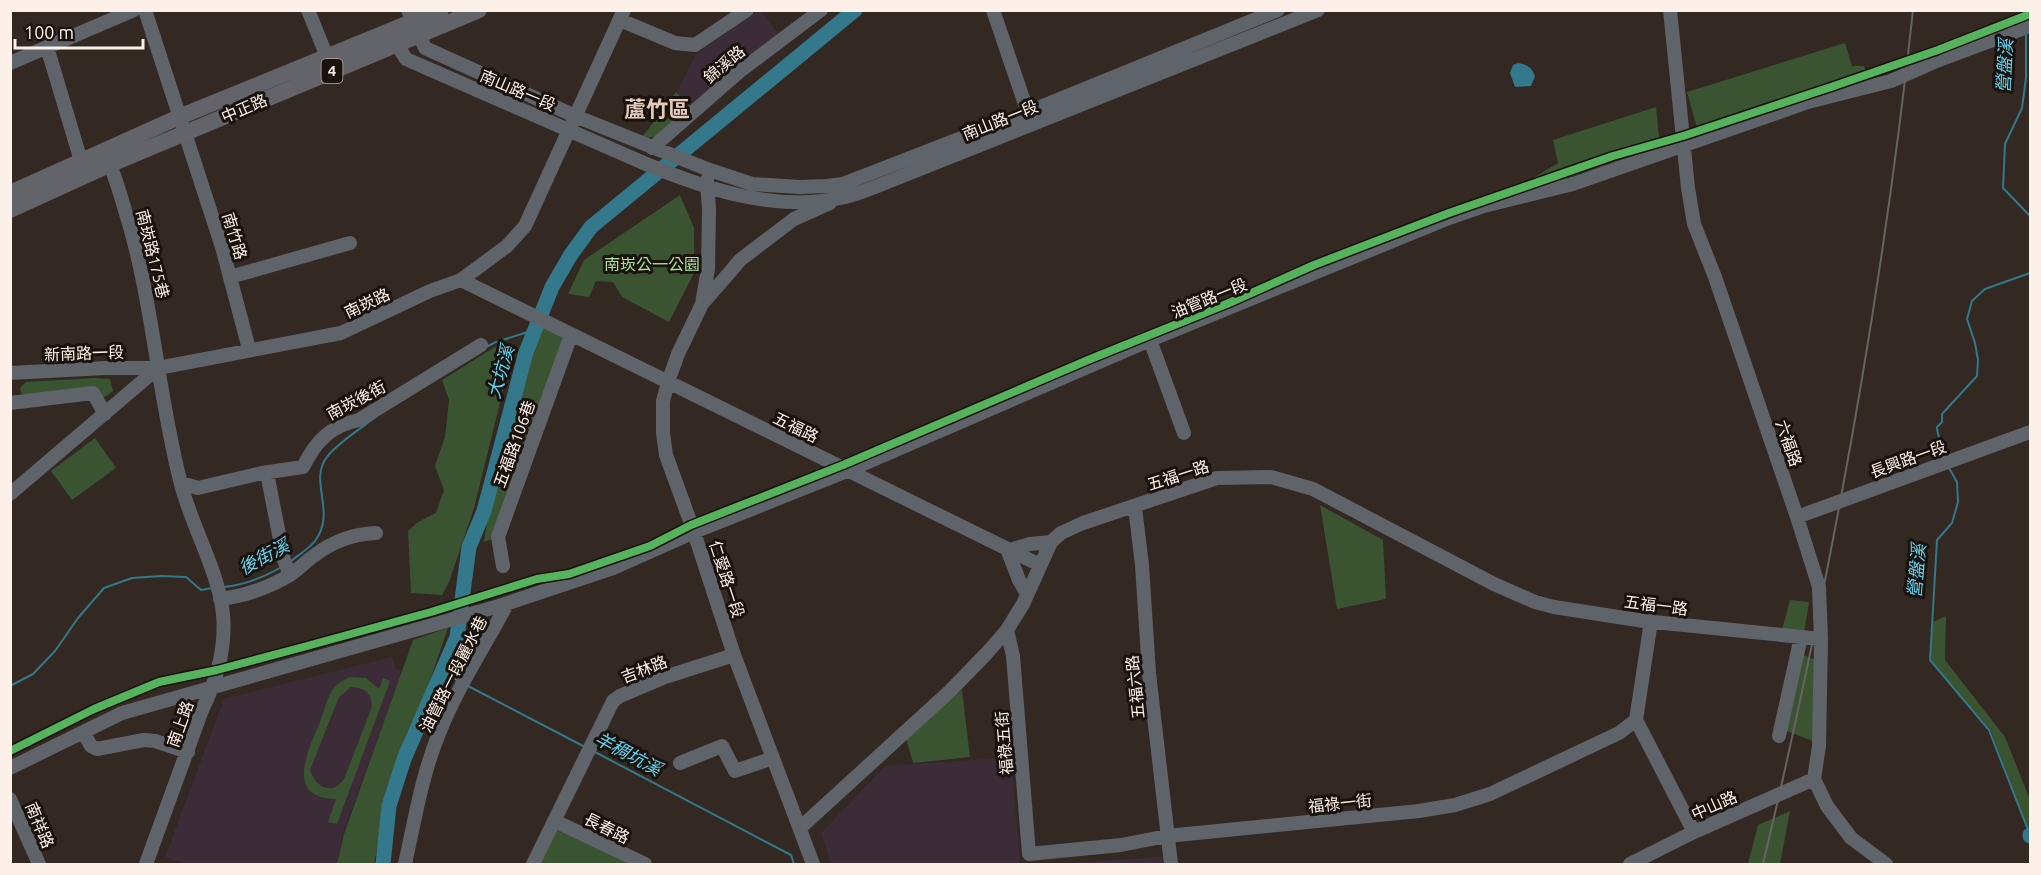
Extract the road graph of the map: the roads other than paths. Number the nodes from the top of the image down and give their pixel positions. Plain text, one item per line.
1 (134, 10) edge
2 (145, 10) edge
3 (308, 10) edge
4 (441, 10) edge
5 (479, 10) edge
6 (747, 10) edge
7 (821, 10) edge
8 (993, 10) edge
9 (1278, 10) edge
10 (1318, 10) edge
11 (1670, 10) edge
12 (622, 15) edge
13 (413, 23) edge
14 (2031, 26) edge
15 (393, 38) junction
16 (1216, 44) junction
17 (47, 47) junction
18 (327, 57) junction
19 (10, 63) edge
20 (574, 116) junction
21 (1030, 118) junction
22 (183, 125) junction
23 (569, 129) junction
24 (1684, 145) junction
25 (657, 150) junction
26 (107, 158) junction
27 (83, 168) junction
28 (707, 169) junction
29 (707, 187) junction
30 (10, 193) edge
31 (846, 196) junction
32 (10, 210) edge
33 (350, 243) dead end
34 (230, 277) junction
35 (461, 279) junction
36 (702, 304) junction
37 (571, 335) junction
38 (1150, 340) junction
39 (481, 345) dead end
40 (249, 350) junction
41 (158, 368) junction
42 (10, 373) edge
43 (668, 382) junction
44 (10, 403) edge
45 (105, 414) junction
46 (2031, 432) edge
47 (1184, 433) dead end
48 (847, 471) junction
49 (267, 473) junction
50 (181, 483) junction
51 (10, 494) edge
52 (1135, 507) junction
53 (1797, 516) junction
54 (694, 532) junction
55 (376, 533) dead end
56 (1051, 542) junction
57 (1008, 549) junction
58 (1041, 565) junction
59 (503, 566) dead end
60 (288, 569) junction
61 (218, 593) junction
62 (1027, 594) junction
63 (503, 605) junction
64 (1651, 621) junction
65 (1007, 630) junction
66 (1801, 638) junction
67 (1821, 639) junction
68 (734, 655) junction
69 (214, 687) junction
70 (1636, 720) junction
71 (83, 732) junction
72 (1779, 736) dead end
73 (188, 752) junction
74 (773, 758) junction
75 (680, 763) dead end
76 (10, 768) edge
77 (1814, 779) junction
78 (10, 799) edge
79 (555, 821) junction
80 (800, 828) junction
81 (1694, 832) junction
82 (1167, 836) junction
83 (1029, 854) joint
84 (39, 864) edge
85 (146, 864) edge
86 (405, 864) edge
87 (533, 864) edge
88 (645, 864) edge
89 (813, 864) edge
90 (1171, 864) edge
91 (1630, 864) edge
92 (1886, 864) edge

1 - 17 street
2 - 22 street, 南竹路
3 - 18 street
4 - 13 main road, 中正路 / 4
5 - 13 main road, 中正路 / 4
6 - 12 street
7 - 25 street, 錦溪路
8 - 21 street
9 - 16 street, 南山路一段
10 - 16 street, 南山路一段
11 - 24 street, 六福路
12 - 20 street, 南崁路
13 - 15 main road, 中正路 / 4
13 - 20 street, 南山路一段
14 - 24 street, 油管路一段
15 - 18 main road, 中正路 / 4
15 - 22 main road, 中正路 / 4
15 - 23 street, 南山路一段
16 - 21 street, 南山路一段
17 - 19 street
17 - 27 street
18 - 22 main road, 中正路 / 4
20 - 23 street, 南崁路
20 - 25 street, 南山路一段
21 - 28 street, 南山路一段
21 - 31 street, 南山路一段
22 - 26 main road, 中正路 / 4
22 - 34 street, 南竹路
23 - 29 street, 南山路一段
23 - 35 street, 南崁路
24 - 38 street, 油管路一段
24 - 53 street, 六福路
25 - 28 street, 南山路一段
26 - 27 main road, 中正路 / 4
26 - 41 street, 南崁路175巷
27 - 30 main road, 中正路 / 4
27 - 32 main road, 中正路 / 4
28 - 29 street, 仁愛路一段
29 - 31 street, 南山路一段
29 - 36 street, 仁愛路一段
31 - 36 street, 仁愛路一段
33 - 34 street
34 - 40 street, 南竹路
35 - 37 street, 五福路
35 - 40 street, 南崁路
36 - 43 street, 仁愛路一段
37 - 43 street, 五福路
37 - 59 street, 五福路106巷
38 - 47 street
38 - 48 street, 油管路一段
39 - 49 street, 南崁後街
40 - 41 street, 南崁路
41 - 42 street, 新南路一段
41 - 45 street, 南崁路
41 - 50 street, 南上路
43 - 48 street, 五福路
43 - 54 street, 仁愛路一段
44 - 45 street
45 - 51 street, 南崁路
46 - 53 street, 長興路一段
48 - 54 street, 油管路一段
48 - 57 street, 五福路
49 - 50 street, 南崁後街
49 - 60 street
50 - 61 street, 南上路
52 - 56 street, 五福一路
52 - 64 street, 五福一路
52 - 82 street, 五福六路
53 - 67 street, 六福路
54 - 63 street, 油管路一段
54 - 68 street, 仁愛路一段
55 - 60 street
56 - 57 street
56 - 58 street
57 - 58 street, 五福路
57 - 62 street
58 - 62 street
60 - 61 street
61 - 69 street, 南上路
62 - 65 street
63 - 69 street, 油管路一段
63 - 86 street, 油管路一段麗水巷
64 - 66 street, 五福一路
64 - 70 street
65 - 80 street
65 - 83 street, 福祿五街
66 - 67 street, 五福一路
66 - 72 street
67 - 77 street, 六福路
68 - 74 street, 仁愛路一段
68 - 79 street, 吉林路
69 - 71 street, 油管路一段
69 - 73 street, 南上路
70 - 81 street
70 - 82 street, 福祿一街
71 - 73 street
71 - 76 street, 油管路一段
73 - 85 street, 南上路
74 - 75 street
74 - 80 street, 仁愛路一段
77 - 81 street, 中山路
77 - 92 street
78 - 84 street, 南祥路
79 - 87 street, 吉林路
79 - 88 street, 長春路
80 - 89 street, 仁愛路一段
81 - 91 street, 中山路
82 - 83 street, 福祿一街
82 - 90 street, 五福六路

